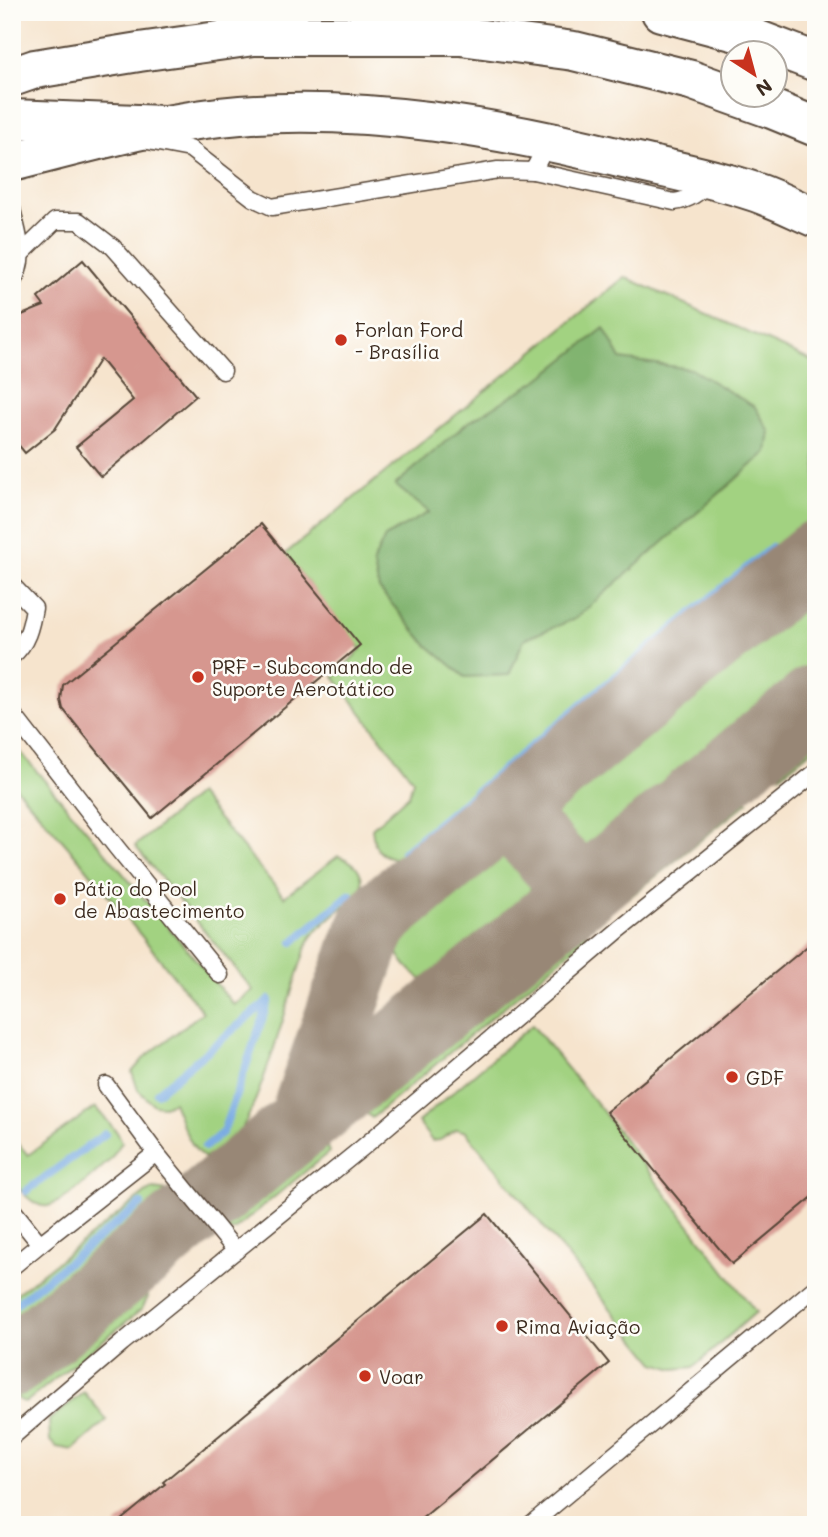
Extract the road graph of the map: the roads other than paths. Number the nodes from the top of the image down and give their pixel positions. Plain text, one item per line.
1 (661, 12) edge
2 (816, 62) edge
3 (12, 77) edge
4 (12, 119) edge
5 (163, 125) junction
6 (816, 127) edge
7 (118, 136) junction
8 (541, 156) junction
9 (12, 163) edge
10 (12, 209) edge
11 (816, 218) edge
12 (22, 253) junction
13 (12, 283) edge
14 (223, 371) dead end
15 (12, 585) edge
16 (12, 656) edge
17 (12, 713) edge
18 (816, 772) edge
19 (220, 975) dead end
20 (106, 1085) dead end
21 (156, 1153) junction
22 (12, 1209) edge
23 (40, 1244) junction
24 (236, 1251) junction
25 (12, 1267) edge
26 (816, 1287) edge
27 (12, 1437) edge
28 (530, 1525) edge

1 - 2 main road
3 - 6 main road
4 - 5 main road
5 - 7 main road
5 - 8 main road
7 - 8 lane
7 - 9 main road
8 - 11 main road
10 - 12 lane
12 - 13 lane
12 - 14 lane
15 - 16 lane
17 - 19 lane
18 - 24 lane
20 - 21 lane
21 - 23 lane
21 - 24 lane
22 - 23 lane
23 - 25 lane
24 - 27 lane
26 - 28 lane

